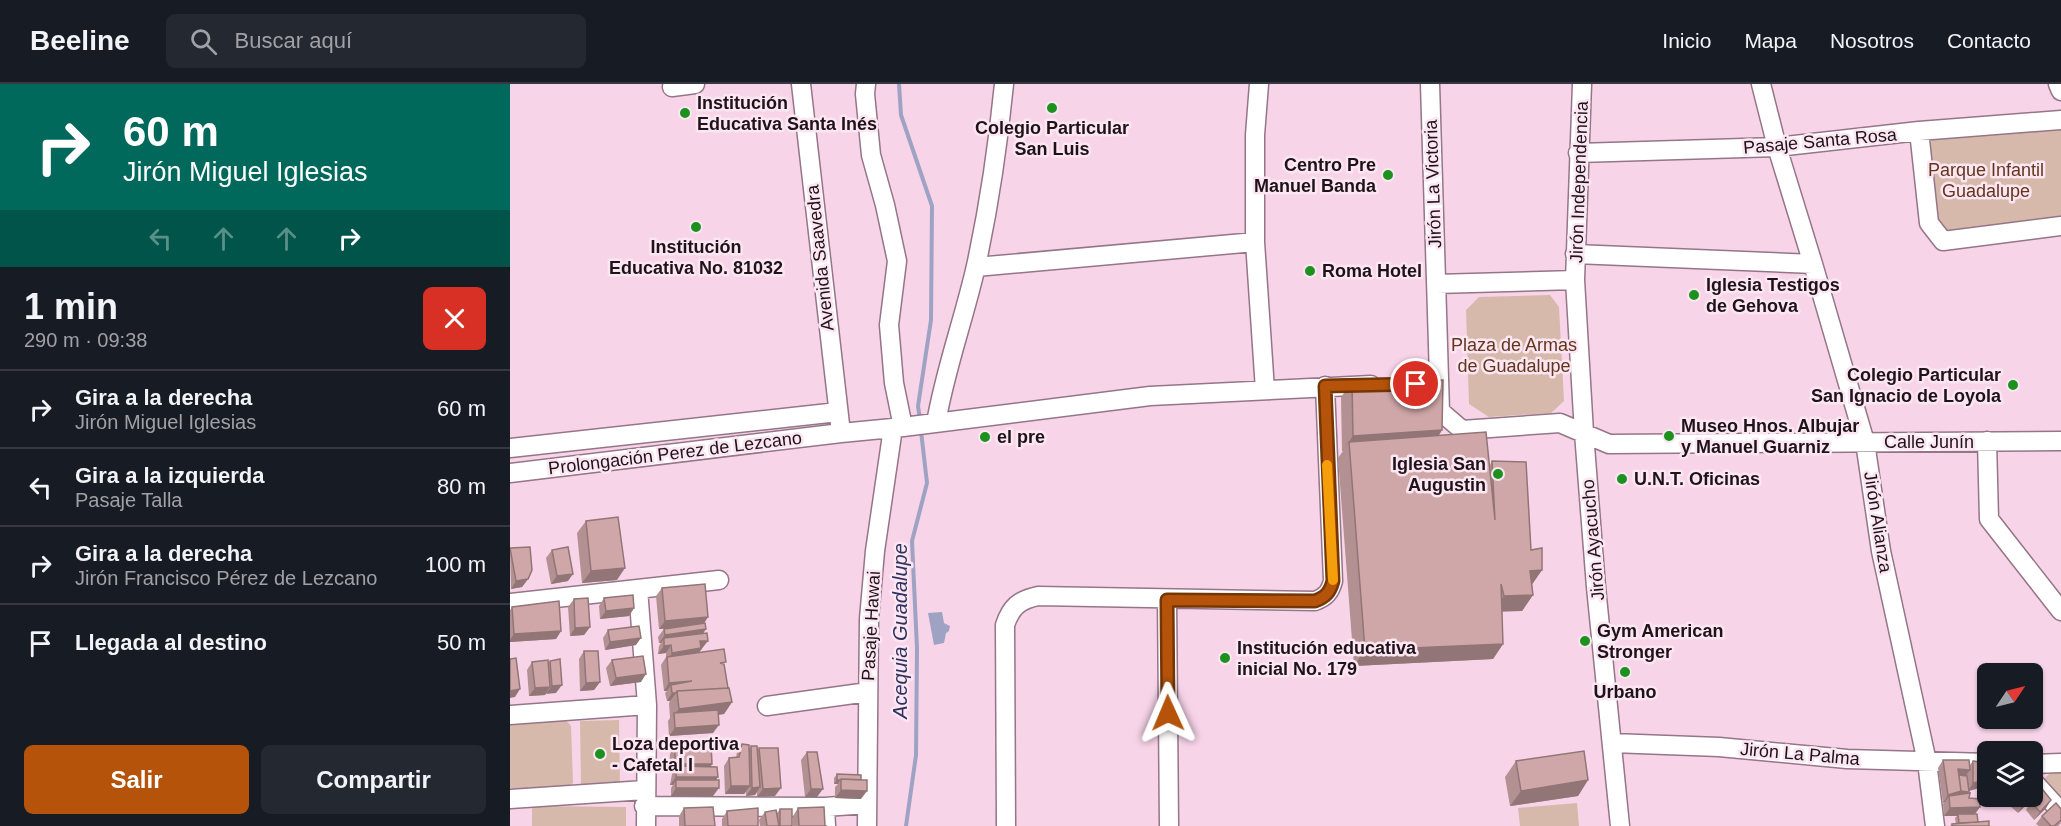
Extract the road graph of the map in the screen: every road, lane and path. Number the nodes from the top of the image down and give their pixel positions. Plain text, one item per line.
1 (695, 84) edge
2 (801, 84) edge
3 (866, 84) edge
4 (1004, 84) edge
5 (1259, 84) edge
6 (1430, 84) edge
7 (1582, 84) edge
8 (1761, 84) edge
9 (2058, 84) edge
10 (672, 87) dead end
11 (2061, 91) edge
12 (2061, 120) edge
13 (1919, 131) junction
14 (1777, 147) junction
15 (1578, 153) junction
16 (2061, 226) edge
17 (1255, 242) junction
18 (1575, 254) junction
19 (1813, 264) junction
20 (976, 267) junction
21 (1575, 280) junction
22 (1436, 285) junction
23 (1416, 384) edge
24 (1439, 384) junction
25 (1394, 385) edge
26 (1325, 386) junction
27 (1265, 390) junction
28 (838, 412) junction
29 (916, 426) junction
30 (841, 433) junction
31 (1584, 433) junction
32 (1987, 441) junction
33 (2061, 441) edge
34 (1864, 442) junction
35 (510, 448) edge
36 (510, 473) edge
37 (719, 580) dead end
38 (638, 589) junction
39 (1167, 600) junction
40 (510, 603) edge
41 (2061, 611) edge
42 (868, 692) junction
43 (647, 705) junction
44 (767, 706) dead end
45 (510, 716) edge
46 (1612, 743) junction
47 (1927, 762) junction
48 (1977, 763) edge
49 (2061, 763) edge
50 (2043, 764) edge
51 (2043, 792) edge
52 (645, 798) junction
53 (510, 799) edge
54 (867, 804) junction
55 (825, 807) junction
56 (2061, 812) edge
57 (646, 826) edge
58 (825, 826) edge
59 (867, 826) edge
60 (1006, 826) edge
61 (1169, 826) edge
62 (1620, 826) edge
63 (1935, 826) edge

1 - 10 street
2 - 28 street, Avenida Saavedra
3 - 29 street
4 - 20 street, Pasaje Hawai
5 - 17 street
6 - 22 street, Jirón La Victoria
7 - 15 street, Jirón Independencia
8 - 14 street, Jirón Alianza
9 - 11 street
12 - 13 street, Pasaje Santa Rosa
13 - 14 street, Pasaje Santa Rosa
13 - 16 street
14 - 15 street, Pasaje Santa Rosa
14 - 19 street, Jirón Alianza
15 - 18 street, Jirón Independencia
17 - 20 street
17 - 27 street
18 - 19 street
18 - 21 street, Jirón Independencia
19 - 34 street, Jirón Alianza
20 - 29 street, Pasaje Hawai
21 - 22 street
21 - 31 street, Jirón Independencia
22 - 24 street, Jirón La Victoria
23 - 24 street
24 - 31 street, Calle Junín
25 - 26 street, Prolongación Perez de Lezcano
26 - 27 street, Prolongación Perez de Lezcano
26 - 39 street
27 - 29 street, Prolongación Perez de Lezcano
28 - 30 street, Avenida Saavedra
28 - 35 street, Prolongación Perez de Lezcano
29 - 30 street, Prolongación Perez de Lezcano
29 - 42 street, Pasaje Hawai
30 - 36 street, Prolongación Perez de Lezcano
31 - 34 street, Calle Junín
31 - 46 street, Jirón Ayacucho
32 - 33 street, Calle Junín
32 - 34 street, Calle Junín
32 - 41 street
34 - 47 street, Jirón Alianza
37 - 38 street
38 - 40 street
38 - 43 street
39 - 60 street
39 - 61 street
42 - 44 street
42 - 54 street, Pasaje Hawai
43 - 45 street
43 - 52 street
46 - 47 street, Jirón La Palma
46 - 62 street, Jirón Ayacucho
47 - 48 street, Jirón La Palma
47 - 63 street, Jirón Alianza
49 - 50 street
51 - 56 street
52 - 53 street
52 - 55 street
52 - 57 street
54 - 55 street
54 - 59 street, Pasaje Hawai
55 - 58 street

